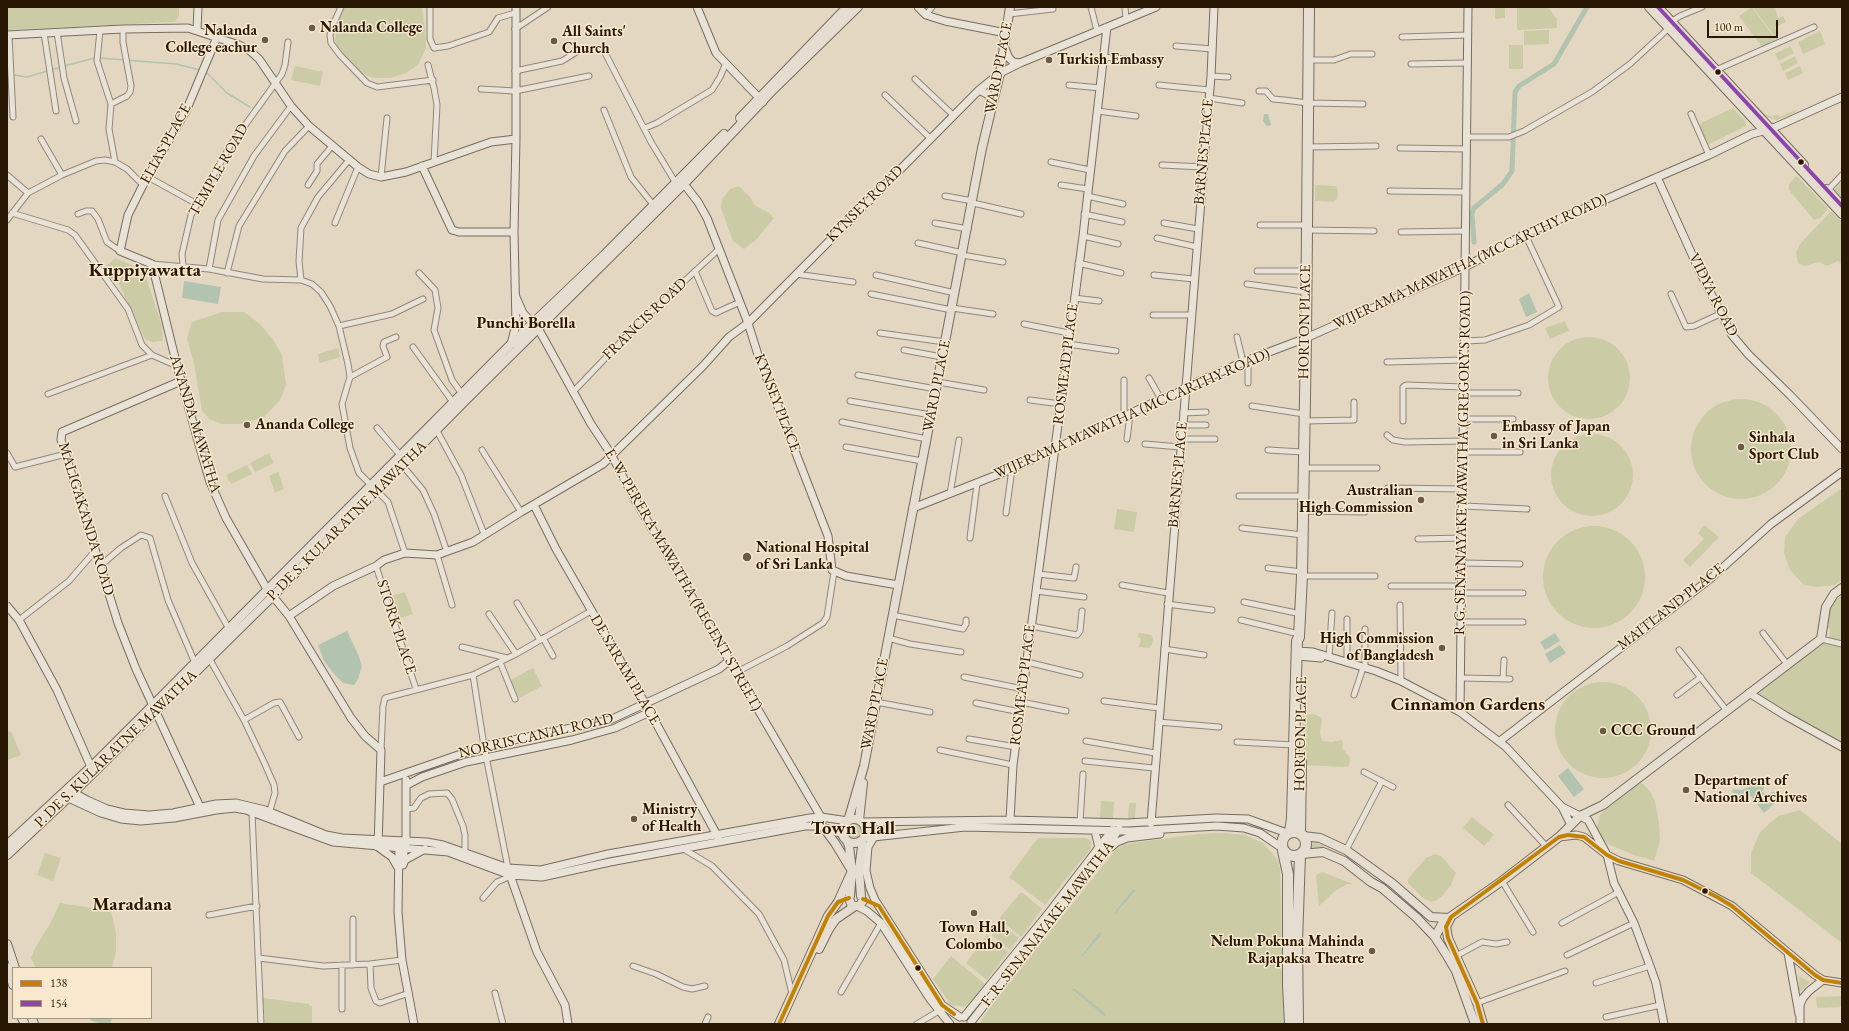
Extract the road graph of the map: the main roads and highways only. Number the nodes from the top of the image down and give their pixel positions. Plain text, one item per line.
1 (847, 7) edge
2 (858, 7) edge
3 (1309, 7) edge
4 (1649, 7) edge
5 (1658, 7) edge
6 (1010, 10) edge
7 (1670, 25) junction
8 (761, 99) junction
9 (1768, 130) junction
10 (1842, 206) edge
11 (1842, 214) edge
12 (527, 334) junction
13 (456, 406) junction
14 (375, 488) junction
15 (1842, 588) edge
16 (270, 593) junction
17 (1300, 654) junction
18 (155, 708) junction
19 (864, 766) junction
20 (67, 794) junction
21 (848, 821) junction
22 (860, 821) junction
23 (824, 828) road end
24 (1295, 834) junction
25 (844, 837) junction
26 (864, 838) junction
27 (7, 845) edge
28 (1283, 850) junction
29 (1301, 854) junction
30 (7, 855) edge
31 (852, 871) junction
32 (850, 897) junction
33 (838, 902) junction
34 (860, 902) junction
35 (1431, 917) junction
36 (1451, 917) junction
37 (1423, 925) junction
38 (1435, 937) junction
39 (7, 944) edge
40 (7, 967) edge
41 (15, 967) edge
42 (12, 983) edge
43 (1462, 988) junction
44 (1472, 993) junction
45 (779, 1024) edge
46 (785, 1024) edge
47 (1290, 1024) edge
48 (1298, 1024) edge
49 (1475, 1024) edge
50 (1483, 1024) edge

1 - 8 main road
2 - 8 main road
3 - 17 highway, HORTON PLACE
4 - 7 main road
5 - 7 main road
6 - 19 main road, WARD PLACE
7 - 9 main road
7 - 9 main road
8 - 12 main road, P. DE S. KULARATNE MAWATHA
9 - 10 main road
9 - 11 main road
12 - 13 main road, P. DE S. KULARATNE MAWATHA
12 - 13 main road, P. DE S. KULARATNE MAWATHA
13 - 14 main road, P. DE S. KULARATNE MAWATHA
13 - 14 main road, P. DE S. KULARATNE MAWATHA
14 - 16 main road, P. DE S. KULARATNE MAWATHA
15 - 36 main road
16 - 18 main road, P. DE S. KULARATNE MAWATHA
16 - 18 main road, P. DE S. KULARATNE MAWATHA
17 - 24 highway, HORTON PLACE
17 - 24 highway, HORTON PLACE
18 - 20 main road, P. DE S. KULARATNE MAWATHA
18 - 20 main road, P. DE S. KULARATNE MAWATHA
19 - 21 main road, WARD PLACE
19 - 22 main road, WARD PLACE
20 - 27 main road, P. DE S. KULARATNE MAWATHA
20 - 30 main road, P. DE S. KULARATNE MAWATHA
21 - 22 main road
21 - 25 main road
22 - 26 main road
23 - 31 main road
24 - 28 highway
24 - 29 highway
24 - 35 main road
25 - 26 main road
25 - 31 main road
26 - 34 main road
28 - 29 highway
28 - 47 highway
29 - 37 main road
29 - 48 highway
31 - 32 main road
31 - 33 main road
32 - 33 main road
32 - 34 main road
32 - 34 main road
33 - 45 main road
34 - 46 main road
35 - 36 main road
35 - 37 main road
36 - 38 main road
36 - 44 main road
37 - 38 main road
38 - 43 main road
39 - 41 main road
40 - 42 main road
43 - 44 main road
43 - 49 main road
44 - 50 main road

